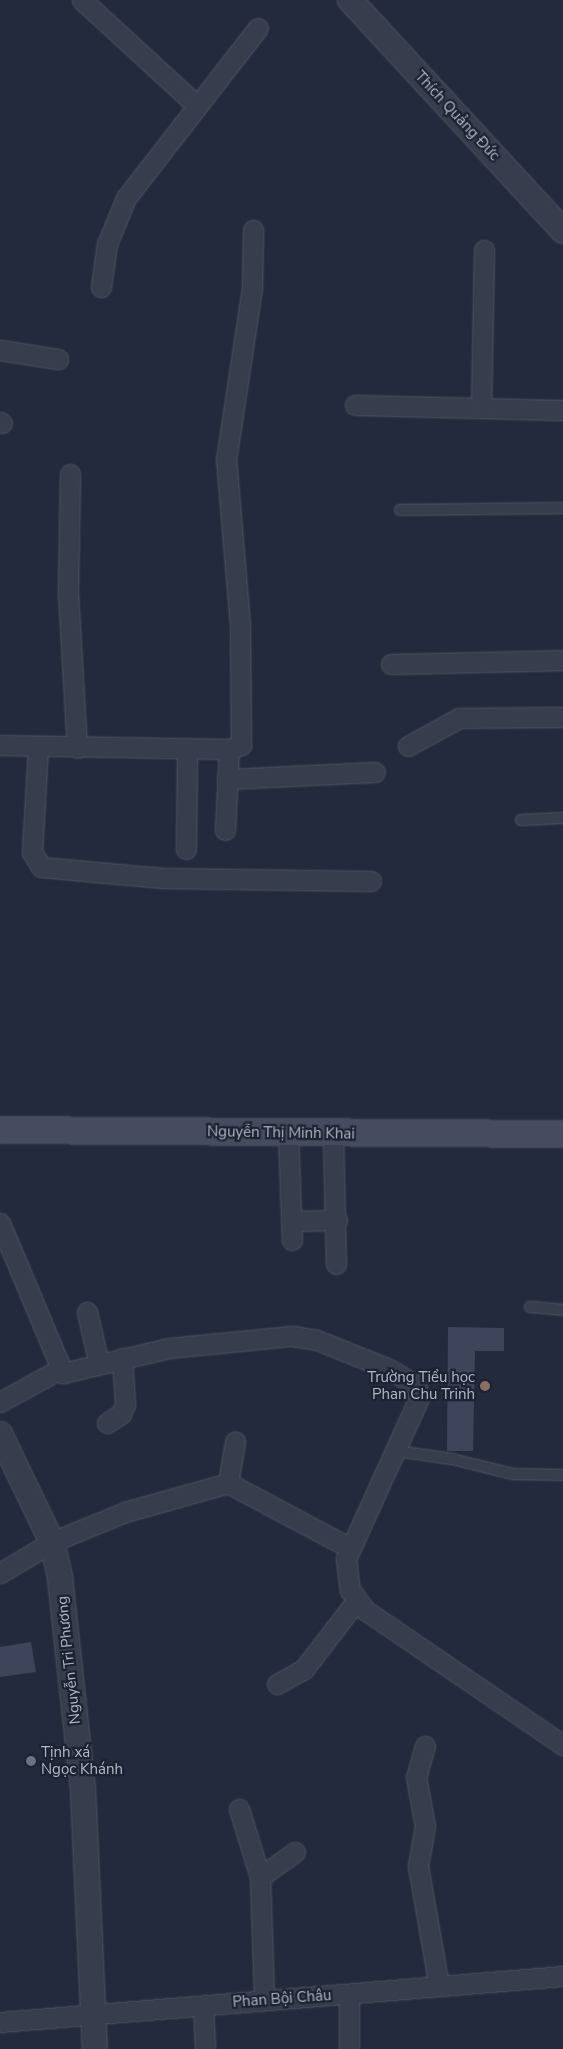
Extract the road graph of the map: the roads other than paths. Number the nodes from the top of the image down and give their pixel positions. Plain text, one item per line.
1 (82, 0) edge
2 (350, 0) edge
3 (258, 28) dead end
4 (196, 104) junction
5 (253, 230) dead end
6 (563, 231) edge
7 (484, 250) dead end
8 (101, 287) dead end
9 (0, 350) edge
10 (58, 359) dead end
11 (355, 405) dead end
12 (481, 408) junction
13 (563, 410) edge
14 (70, 474) dead end
15 (563, 508) edge
16 (400, 510) dead end
17 (563, 660) edge
18 (391, 664) dead end
19 (563, 717) edge
20 (0, 745) edge
21 (408, 746) dead end
22 (38, 748) junction
23 (78, 748) junction
24 (187, 748) junction
25 (229, 749) junction
26 (375, 772) dead end
27 (227, 779) junction
28 (563, 818) edge
29 (521, 820) dead end
30 (225, 830) dead end
31 (186, 849) dead end
32 (371, 881) dead end
33 (0, 1130) edge
34 (288, 1133) junction
35 (332, 1134) junction
36 (563, 1134) edge
37 (293, 1220) junction
38 (337, 1220) junction
39 (0, 1223) edge
40 (292, 1240) dead end
41 (336, 1264) dead end
42 (530, 1308) dead end
43 (563, 1310) edge
44 (87, 1312) dead end
45 (122, 1358) junction
46 (100, 1364) junction
47 (58, 1370) junction
48 (0, 1402) edge
49 (107, 1423) dead end
50 (0, 1434) edge
51 (235, 1442) dead end
52 (396, 1451) junction
53 (563, 1476) edge
54 (228, 1483) junction
55 (52, 1542) junction
56 (350, 1548) junction
57 (0, 1573) edge
58 (356, 1601) junction
59 (277, 1684) dead end
60 (563, 1745) edge
61 (425, 1746) dead end
62 (240, 1809) dead end
63 (295, 1852) dead end
64 (260, 1877) junction
65 (563, 1976) edge
66 (439, 1986) junction
67 (349, 1994) junction
68 (264, 2000) junction
69 (203, 2006) junction
70 (96, 2014) junction
71 (0, 2022) edge
72 (95, 2049) edge
73 (205, 2049) edge
74 (349, 2049) edge

1 - 4 street
2 - 6 street, Thích Quảng Đức
3 - 4 street
4 - 8 street
5 - 25 street
7 - 12 street
9 - 10 street
11 - 12 street
12 - 13 street
14 - 23 street
15 - 16 lane
17 - 18 street
19 - 21 street
20 - 22 street
22 - 23 street
22 - 32 street
23 - 24 street
24 - 25 street
24 - 31 street
25 - 27 street
26 - 27 street
27 - 30 street
28 - 29 lane
33 - 34 main road, Nguyễn Thị Minh Khai
34 - 35 main road, Nguyễn Thị Minh Khai
34 - 37 street
35 - 36 main road, Nguyễn Thị Minh Khai
35 - 38 street
37 - 38 street
37 - 40 street
38 - 41 street
39 - 47 street
42 - 43 lane
44 - 46 street
45 - 46 street
45 - 49 street
45 - 52 street
46 - 47 street
47 - 48 street
50 - 55 street, Nguyễn Tri Phương
51 - 54 street
52 - 53 lane
52 - 56 street
54 - 55 street
54 - 56 street
55 - 57 street
55 - 70 street, Nguyễn Tri Phương
56 - 58 street
58 - 59 street
58 - 60 street
61 - 66 street
62 - 64 street
63 - 64 street
64 - 68 street
65 - 66 street, Phan Bội Châu
66 - 67 street, Phan Bội Châu
67 - 68 street, Phan Bội Châu
67 - 74 street
68 - 69 street, Phan Bội Châu
69 - 70 street, Phan Bội Châu
69 - 73 street
70 - 71 street, Phan Bội Châu
70 - 72 street, Nguyễn Tri Phương

